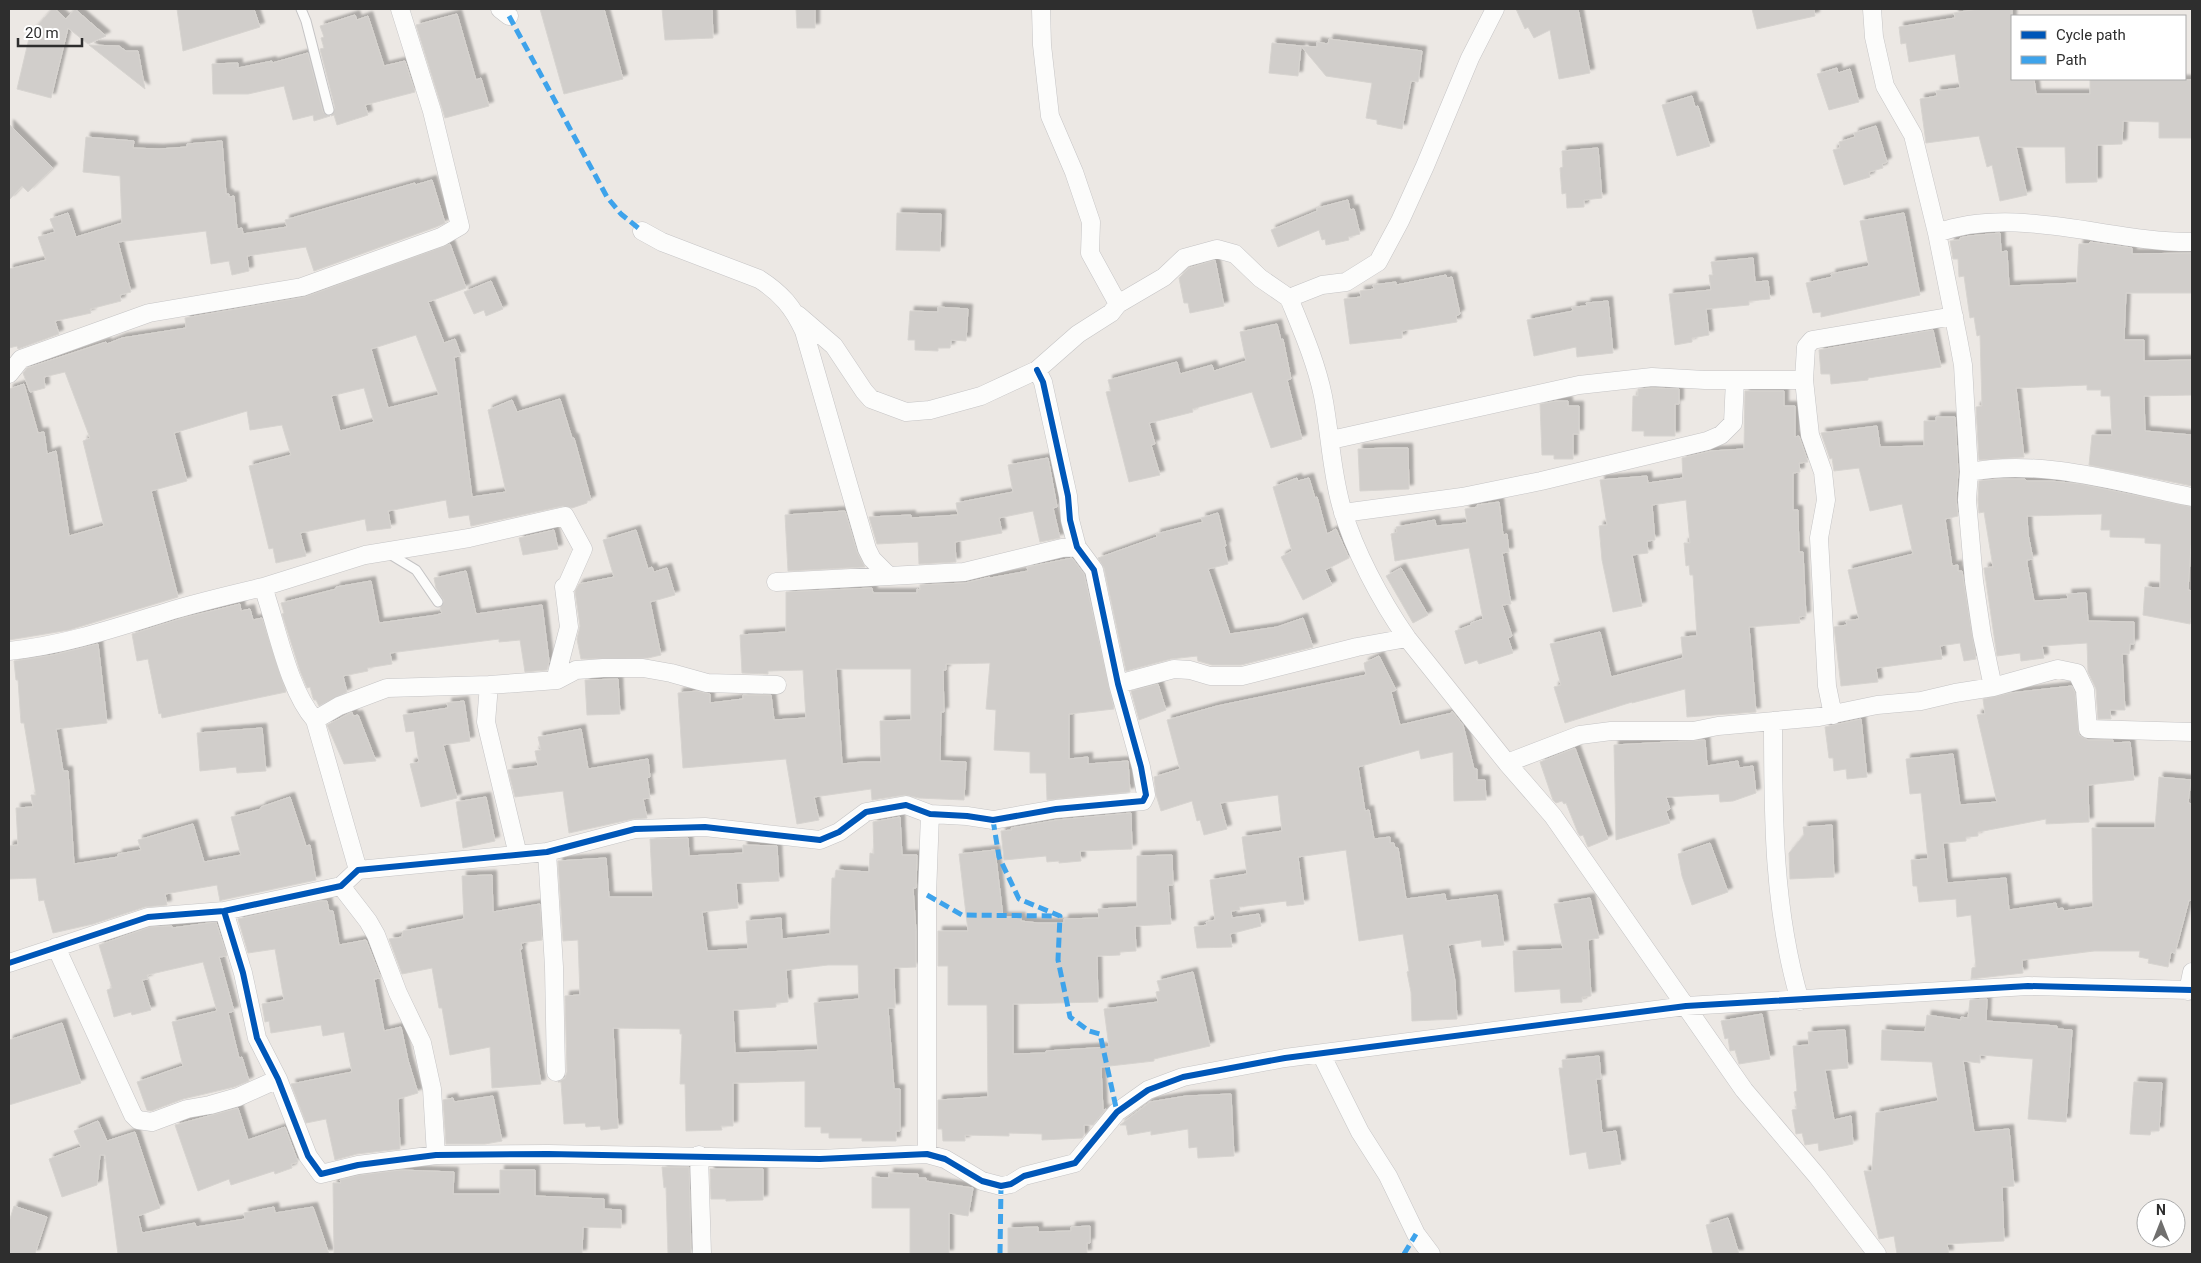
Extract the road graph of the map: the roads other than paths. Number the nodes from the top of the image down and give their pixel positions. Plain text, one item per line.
1 (301, 9) edge
2 (400, 9) edge
3 (1041, 9) edge
4 (1495, 9) edge
5 (1872, 9) edge
6 (329, 110) dead end
7 (642, 231) dead end
8 (1937, 233) junction
9 (2192, 242) edge
10 (1289, 298) junction
11 (1118, 304) junction
12 (796, 313) junction
13 (1954, 316) junction
14 (1037, 370) junction
15 (9, 374) edge
16 (1735, 380) junction
17 (1804, 380) junction
18 (1331, 440) junction
19 (1969, 472) junction
20 (2192, 497) edge
21 (1343, 513) junction
22 (1077, 547) junction
23 (386, 552) junction
24 (889, 576) junction
25 (776, 582) dead end
26 (263, 587) junction
27 (438, 602) dead end
28 (1407, 638) junction
29 (9, 651) edge
30 (557, 680) junction
31 (1118, 684) junction
32 (489, 685) junction
33 (777, 685) dead end
34 (1993, 687) junction
35 (1833, 715) junction
36 (315, 720) junction
37 (1774, 721) junction
38 (2192, 732) edge
39 (1506, 763) junction
40 (930, 814) junction
41 (547, 852) junction
42 (518, 856) junction
43 (358, 870) junction
44 (341, 886) junction
45 (224, 911) junction
46 (56, 947) junction
47 (9, 963) edge
48 (2192, 972) edge
49 (2190, 991) edge
50 (1800, 1000) junction
51 (1686, 1006) junction
52 (1321, 1054) junction
53 (556, 1072) dead end
54 (278, 1079) junction
55 (927, 1154) junction
56 (436, 1155) junction
57 (699, 1156) junction
58 (702, 1254) edge
59 (1431, 1254) edge
60 (1876, 1254) edge

1 - 6 lane
2 - 15 street
3 - 11 street
4 - 10 street
5 - 8 street
7 - 12 street
8 - 9 street
8 - 13 street
10 - 11 street
10 - 18 street
11 - 14 street
12 - 14 street
12 - 24 street
13 - 17 street
13 - 19 street
14 - 22 street
16 - 17 street
16 - 18 street
16 - 21 street
17 - 35 street
18 - 21 street
19 - 20 street
19 - 34 street
21 - 28 street
22 - 24 street
22 - 31 street
23 - 26 street
23 - 27 lane
23 - 30 street
24 - 25 street
26 - 29 street
26 - 36 street
28 - 31 street
28 - 39 street
30 - 32 street
30 - 33 street
31 - 40 street
32 - 36 street
32 - 42 street
34 - 35 street
34 - 38 street
35 - 37 street
36 - 43 street
37 - 39 street
37 - 50 street
39 - 51 street
40 - 41 street
40 - 55 street
41 - 42 street
41 - 53 street
42 - 43 street
43 - 44 street
44 - 45 street
44 - 56 street
45 - 46 street
45 - 54 street
46 - 47 street
46 - 54 street
48 - 49 street
49 - 50 street
50 - 51 street
51 - 52 street
51 - 60 street
52 - 55 street
52 - 59 street
54 - 56 street
55 - 57 street
56 - 57 street
57 - 58 street

